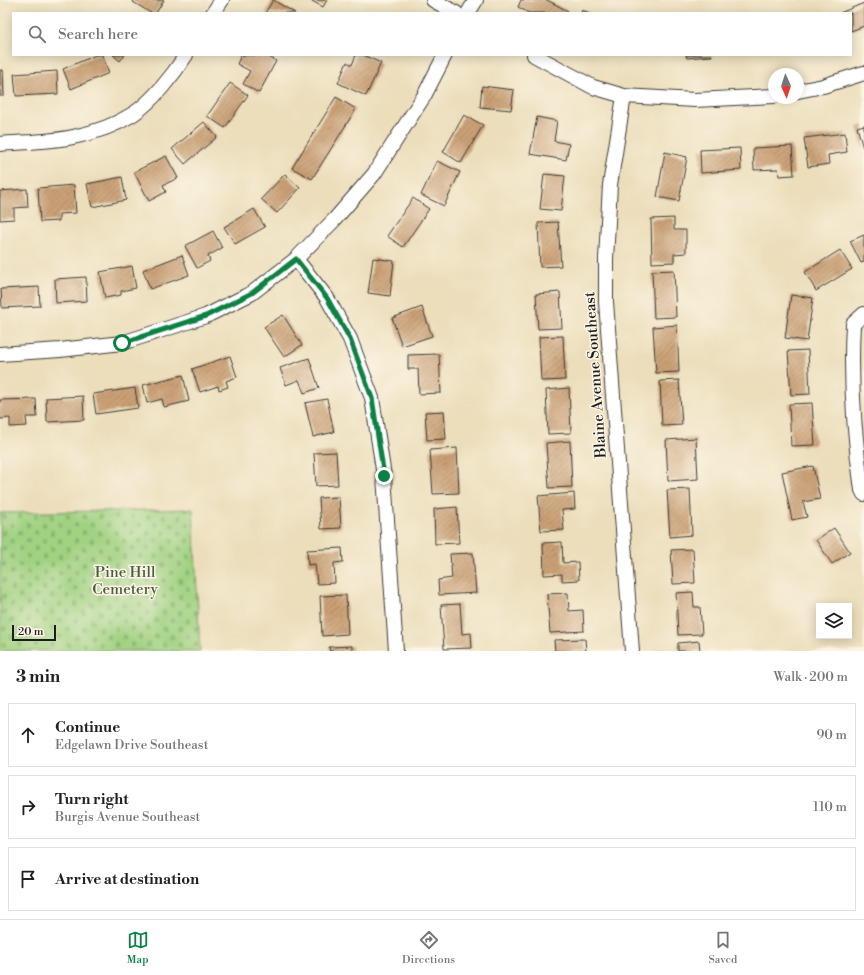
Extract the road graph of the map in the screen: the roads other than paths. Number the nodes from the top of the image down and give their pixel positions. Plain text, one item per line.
1 (222, 0) edge
2 (433, 0) edge
3 (476, 0) edge
4 (214, 12) edge
5 (454, 12) edge
6 (469, 12) edge
7 (185, 56) edge
8 (444, 56) edge
9 (536, 56) edge
10 (864, 73) edge
11 (804, 90) edge
12 (624, 96) junction
13 (768, 96) edge
14 (0, 144) edge
15 (296, 259) junction
16 (864, 314) edge
17 (0, 354) edge
18 (864, 494) edge
19 (396, 651) edge
20 (632, 651) edge

1 - 4 street
2 - 5 street
3 - 6 street
7 - 14 street
8 - 15 street
9 - 12 street
10 - 11 street
12 - 13 street
12 - 20 street, Blaine Avenue Southeast
15 - 17 street
15 - 19 street
16 - 18 street

